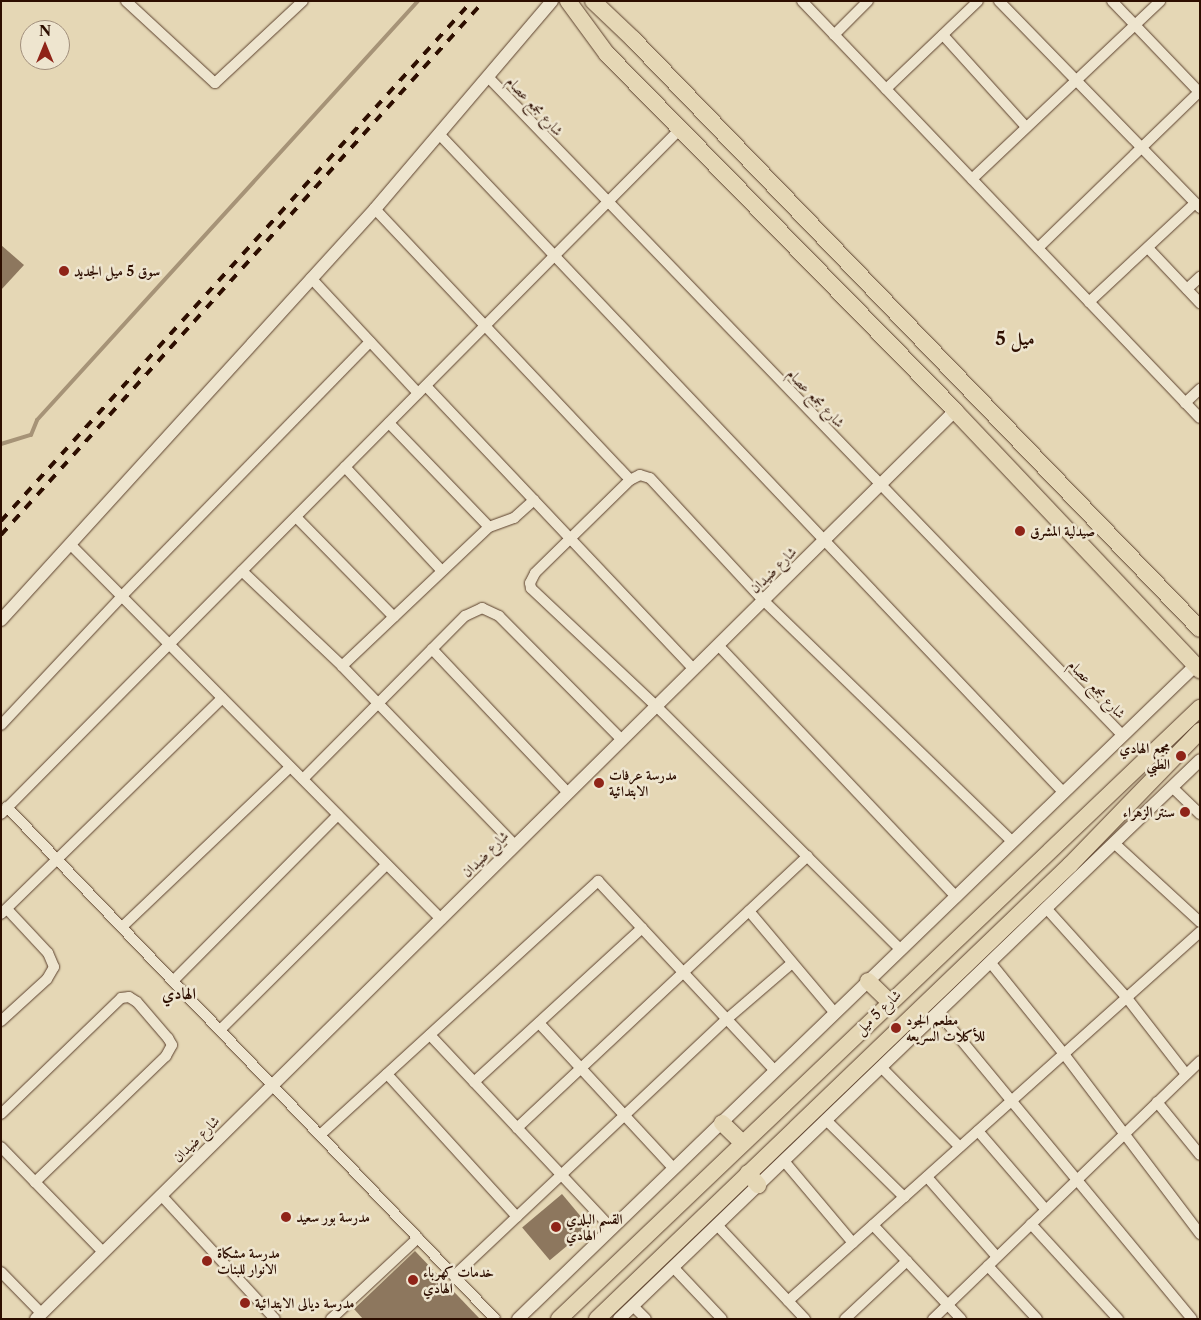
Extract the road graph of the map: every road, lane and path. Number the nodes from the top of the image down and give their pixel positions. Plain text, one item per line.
1 (126, 1) edge
2 (303, 1) edge
3 (552, 1) edge
4 (568, 1) edge
5 (593, 1) edge
6 (802, 1) edge
7 (868, 1) edge
8 (978, 1) edge
9 (999, 1) edge
10 (1112, 1) edge
11 (1160, 1) edge
12 (1135, 25) junction
13 (943, 34) junction
14 (834, 35) junction
15 (490, 78) junction
16 (1076, 80) junction
17 (886, 89) junction
18 (1199, 92) edge
19 (1026, 127) junction
20 (680, 130) junction
21 (440, 135) junction
22 (1141, 148) junction
23 (972, 179) junction
24 (607, 202) junction
25 (1197, 206) edge
26 (376, 209) junction
27 (1038, 248) junction
28 (1148, 248) junction
29 (554, 257) junction
30 (1200, 277) edge
31 (311, 278) junction
32 (1187, 290) junction
33 (1089, 302) junction
34 (1200, 303) edge
35 (486, 325) junction
36 (370, 342) junction
37 (422, 389) junction
38 (1200, 389) edge
39 (1185, 403) junction
40 (955, 411) junction
41 (1200, 418) edge
42 (389, 423) junction
43 (345, 467) junction
44 (630, 480) junction
45 (881, 484) junction
46 (534, 500) junction
47 (296, 517) junction
48 (489, 527) junction
49 (571, 540) junction
50 (824, 540) junction
51 (70, 544) junction
52 (441, 570) junction
53 (242, 571) junction
54 (122, 596) junction
55 (763, 600) junction
56 (394, 617) junction
57 (1, 620) edge
58 (1200, 629) edge
59 (170, 644) junction
60 (718, 644) junction
61 (432, 649) junction
62 (342, 666) junction
63 (694, 669) junction
64 (1198, 669) edge
65 (222, 698) junction
66 (378, 703) junction
67 (656, 706) junction
68 (1198, 708) edge
69 (1, 725) edge
70 (1200, 731) edge
71 (1123, 736) junction
72 (622, 740) junction
73 (1200, 760) edge
74 (290, 767) junction
75 (303, 779) junction
76 (1172, 787) junction
77 (568, 793) junction
78 (1064, 793) junction
79 (4, 810) edge
80 (1200, 814) edge
81 (338, 816) junction
82 (1013, 842) junction
83 (1114, 843) junction
84 (515, 845) junction
85 (1054, 847) junction
86 (808, 856) junction
87 (58, 860) junction
88 (386, 864) junction
89 (1070, 865) junction
90 (956, 897) junction
91 (1046, 908) junction
92 (4, 911) edge
93 (749, 911) junction
94 (440, 919) junction
95 (1200, 922) edge
96 (122, 927) junction
97 (642, 928) junction
98 (1200, 932) edge
99 (901, 950) junction
100 (990, 962) junction
101 (792, 963) junction
102 (683, 972) junction
103 (173, 981) junction
104 (868, 981) junction
105 (1127, 998) junction
106 (889, 1002) junction
107 (835, 1013) junction
108 (930, 1014) junction
109 (727, 1019) junction
110 (1, 1021) edge
111 (539, 1022) junction
112 (220, 1030) junction
113 (430, 1035) junction
114 (1064, 1054) junction
115 (1200, 1061) edge
116 (881, 1067) junction
117 (581, 1068) junction
118 (775, 1071) junction
119 (387, 1074) junction
120 (1186, 1074) junction
121 (474, 1082) junction
122 (272, 1085) junction
123 (1013, 1100) junction
124 (1157, 1102) junction
125 (1, 1114) edge
126 (625, 1115) junction
127 (826, 1120) junction
128 (722, 1123) junction
129 (517, 1128) junction
130 (978, 1131) junction
131 (1124, 1134) junction
132 (320, 1135) junction
133 (743, 1143) junction
134 (1, 1147) edge
135 (960, 1147) junction
136 (1200, 1155) edge
137 (784, 1161) junction
138 (674, 1169) junction
139 (561, 1176) junction
140 (927, 1177) junction
141 (753, 1179) junction
142 (1077, 1179) junction
143 (36, 1182) junction
144 (161, 1195) junction
145 (904, 1197) junction
146 (1046, 1210) junction
147 (517, 1217) junction
148 (1031, 1224) junction
149 (717, 1225) junction
150 (873, 1225) junction
151 (612, 1229) junction
152 (1200, 1234) edge
153 (418, 1238) junction
154 (852, 1243) junction
155 (103, 1252) junction
156 (997, 1257) junction
157 (907, 1261) junction
158 (988, 1266) junction
159 (673, 1267) junction
160 (1, 1272) edge
161 (454, 1276) junction
162 (788, 1301) junction
163 (948, 1304) junction
164 (633, 1306) junction
165 (339, 1311) junction
166 (38, 1316) edge
167 (275, 1319) edge
168 (331, 1319) edge
169 (347, 1319) edge
170 (495, 1319) edge
171 (518, 1319) edge
172 (559, 1319) edge
173 (596, 1319) edge
174 (619, 1319) edge
175 (646, 1319) edge
176 (722, 1319) edge
177 (805, 1319) edge
178 (845, 1319) edge
179 (933, 1319) edge
180 (961, 1319) edge
181 (1037, 1319) edge
182 (1118, 1319) edge
183 (1192, 1319) edge

1 - 2 street
3 - 15 street
4 - 20 main road
5 - 58 main road
6 - 14 street
7 - 14 street
8 - 13 street
9 - 16 street
10 - 12 street
11 - 12 street
12 - 16 street
12 - 18 street
13 - 17 street
13 - 19 street
14 - 17 street
15 - 21 street
15 - 24 street, شارع مجمع عصام
16 - 19 street
16 - 22 street
17 - 23 street
18 - 22 street
19 - 23 street
20 - 24 street
20 - 40 main road
21 - 26 street
21 - 29 street
22 - 25 street
22 - 27 street
23 - 27 street
24 - 29 street
24 - 45 street, شارع مجمع عصام
25 - 28 street
26 - 31 street
26 - 35 street
27 - 33 street
28 - 32 street
28 - 33 street
29 - 35 street
29 - 50 street
30 - 32 street
31 - 36 street
31 - 51 street
32 - 34 street
33 - 39 street
35 - 37 street
35 - 44 street
36 - 37 street
36 - 54 street
37 - 42 street
37 - 46 street
38 - 39 street
39 - 41 street
40 - 45 street, شارع ضيدان
40 - 64 main road
42 - 43 street
42 - 48 street
43 - 47 street
43 - 52 street
44 - 49 street
44 - 55 street
45 - 50 street, شارع ضيدان
45 - 71 street, شارع مجمع عصام
46 - 48 street
46 - 49 street
47 - 53 street
47 - 56 street
48 - 52 street
49 - 63 street
49 - 67 street
50 - 55 street, شارع ضيدان
50 - 78 street
51 - 54 street
51 - 57 street
52 - 56 street
53 - 59 street
53 - 62 street
54 - 59 street
54 - 69 street
55 - 60 street, شارع ضيدان
55 - 82 street
56 - 62 street
59 - 65 street
59 - 79 street
60 - 63 street, شارع ضيدان
60 - 90 street
61 - 66 street
61 - 72 street
61 - 77 street
62 - 66 street
63 - 67 street, شارع ضيدان
64 - 71 street
65 - 74 street
65 - 87 street
66 - 75 street
66 - 84 street
67 - 72 street, شارع ضيدان
67 - 86 street
68 - 85 main road, شارع 5 ميل
70 - 89 main road, شارع 5 ميل
71 - 78 street
72 - 77 street, شارع ضيدان
73 - 76 street
74 - 75 street
74 - 96 street
75 - 81 street
76 - 80 street
76 - 83 street
77 - 84 street, شارع ضيدان
78 - 82 street
79 - 87 street
81 - 88 street
81 - 103 street
82 - 90 street
83 - 91 street
83 - 95 street
84 - 94 street, شارع ضيدان
85 - 89 main road
85 - 106 main road, شارع 5 ميل
86 - 93 street
86 - 99 street
87 - 92 street
87 - 96 street
88 - 94 street
88 - 112 street
89 - 108 main road, شارع 5 ميل
90 - 99 street
91 - 100 street
91 - 105 street
92 - 110 street
93 - 101 street
93 - 102 street
94 - 122 street, شارع ضيدان
96 - 103 street
97 - 102 street
97 - 111 street
97 - 113 street
98 - 105 street
99 - 104 street
100 - 108 street
100 - 114 street
101 - 107 street
101 - 109 street
102 - 109 street
102 - 117 street
103 - 112 street
104 - 106 main road
104 - 107 street
105 - 114 street
105 - 120 street
106 - 133 main road, شارع 5 ميل
107 - 118 street
108 - 116 street
108 - 123 street
108 - 141 main road, شارع 5 ميل
109 - 118 street
109 - 126 street
111 - 117 street
111 - 121 street
112 - 122 street
113 - 119 street
113 - 121 street
114 - 123 street
114 - 131 street
115 - 120 street
116 - 127 street
116 - 135 street
117 - 126 street
117 - 129 street
118 - 128 street
119 - 132 street
119 - 147 street
120 - 124 street
121 - 129 street
122 - 132 street
122 - 144 street, شارع ضيدان
123 - 130 street
123 - 142 street
124 - 131 street
124 - 136 street
125 - 143 street
126 - 138 street
126 - 139 street
127 - 137 street
127 - 145 street
128 - 133 main road
128 - 138 street
129 - 139 street
130 - 135 street
130 - 146 street
131 - 142 street
131 - 152 street
132 - 153 street
133 - 172 main road, شارع 5 ميل
134 - 143 street
135 - 140 street
137 - 141 street
137 - 154 street
138 - 151 street
139 - 147 street
139 - 151 street
140 - 145 street
140 - 156 street
141 - 149 street
141 - 173 main road, شارع 5 ميل
142 - 146 street
142 - 183 street
143 - 155 street
144 - 155 street, شارع ضيدان
144 - 167 street
145 - 150 street
146 - 148 street
147 - 161 street
148 - 156 street
148 - 182 street
149 - 159 street
149 - 162 street
150 - 154 street
150 - 157 street
151 - 171 street
153 - 161 street
153 - 165 street
154 - 162 street
155 - 166 street, شارع ضيدان
156 - 158 street
157 - 163 street
157 - 178 street
158 - 163 street
158 - 181 street
159 - 164 street
159 - 176 street
160 - 166 street
161 - 170 street
162 - 177 street
163 - 179 street
163 - 180 street
164 - 174 street
164 - 175 street
165 - 168 street
165 - 169 street

